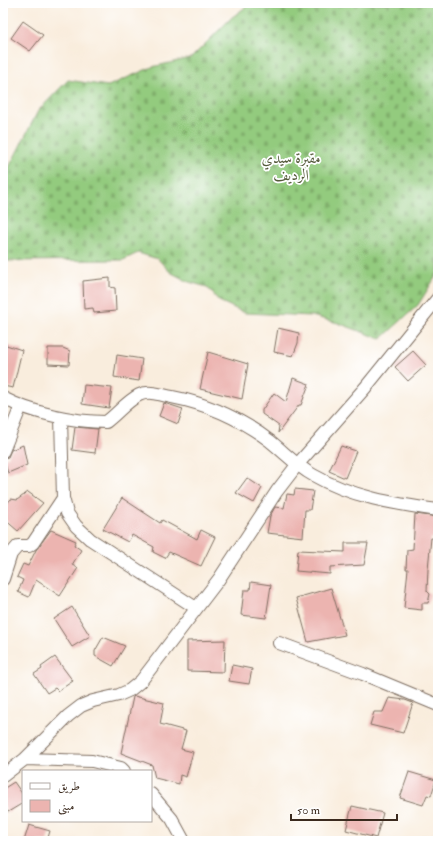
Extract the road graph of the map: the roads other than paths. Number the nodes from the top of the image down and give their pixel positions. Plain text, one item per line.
1 (438, 298) edge
2 (3, 398) edge
3 (21, 406) junction
4 (61, 417) junction
5 (3, 451) edge
6 (297, 465) junction
7 (63, 498) junction
8 (438, 510) edge
9 (3, 579) edge
10 (196, 608) junction
11 (279, 643) dead end
12 (438, 705) edge
13 (25, 759) junction
14 (123, 770) edge
15 (3, 776) edge
16 (152, 795) edge
17 (184, 841) edge

1 - 6 street
2 - 3 street
3 - 4 street
3 - 5 street
4 - 6 street
4 - 7 street
6 - 8 street
6 - 10 street
7 - 9 street
7 - 10 street
10 - 13 street
11 - 12 street
13 - 14 street
13 - 15 street
16 - 17 street

